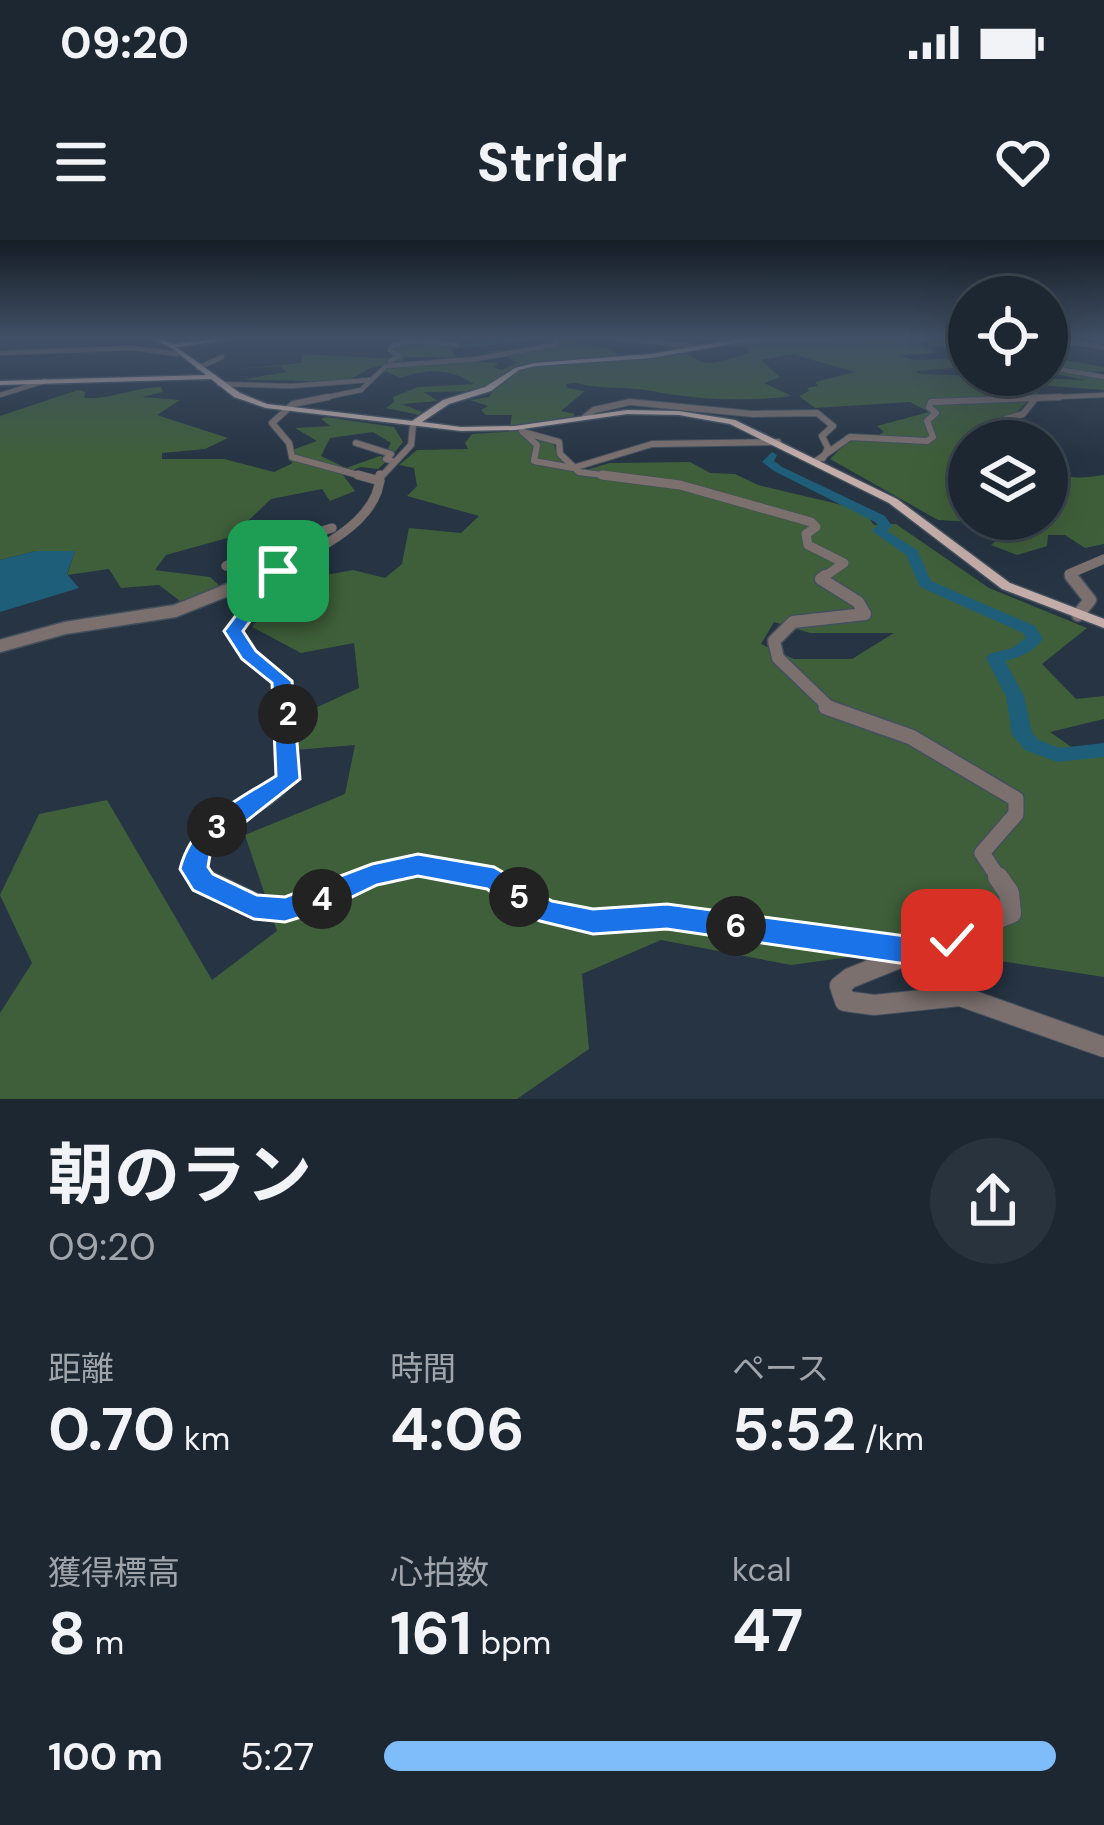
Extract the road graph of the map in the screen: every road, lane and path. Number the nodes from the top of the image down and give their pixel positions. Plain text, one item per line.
1 (212, 378) edge
2 (506, 378) edge
3 (215, 380) junction
4 (370, 380) joint
5 (46, 381) junction
6 (0, 382) edge
7 (238, 387) junction
8 (0, 395) edge
9 (1104, 395) edge
10 (1035, 399) junction
11 (246, 400) junction
12 (288, 408) junction
13 (585, 417) junction
14 (1006, 419) dead end
15 (413, 424) junction
16 (519, 430) junction
17 (778, 442) junction
18 (356, 443) dead end
19 (820, 460) junction
20 (393, 462) junction
21 (572, 470) junction
22 (380, 481) junction
23 (366, 513) junction
24 (1104, 559) edge
25 (226, 566) dead end
26 (274, 567) junction
27 (1078, 615) junction
28 (1104, 624) edge
29 (0, 646) edge
30 (913, 951) junction
31 (1104, 1047) edge

1 - 3 main road
2 - 15 main road
3 - 5 main road
3 - 7 street
3 - 11 main road
4 - 7 street
4 - 12 street
5 - 6 main road
5 - 8 street
7 - 11 street
9 - 10 street
10 - 14 street
10 - 19 street
11 - 12 main road
12 - 15 main road
12 - 22 street
13 - 16 main road
13 - 17 main road
13 - 19 street
15 - 16 main road
15 - 20 street
16 - 21 street
16 - 21 street
17 - 19 main road
17 - 21 street
18 - 20 street
19 - 27 main road
20 - 22 street
21 - 30 street
22 - 23 street
23 - 25 street
23 - 26 street
24 - 27 street
26 - 29 street
26 - 30 street
27 - 28 main road
30 - 31 street

